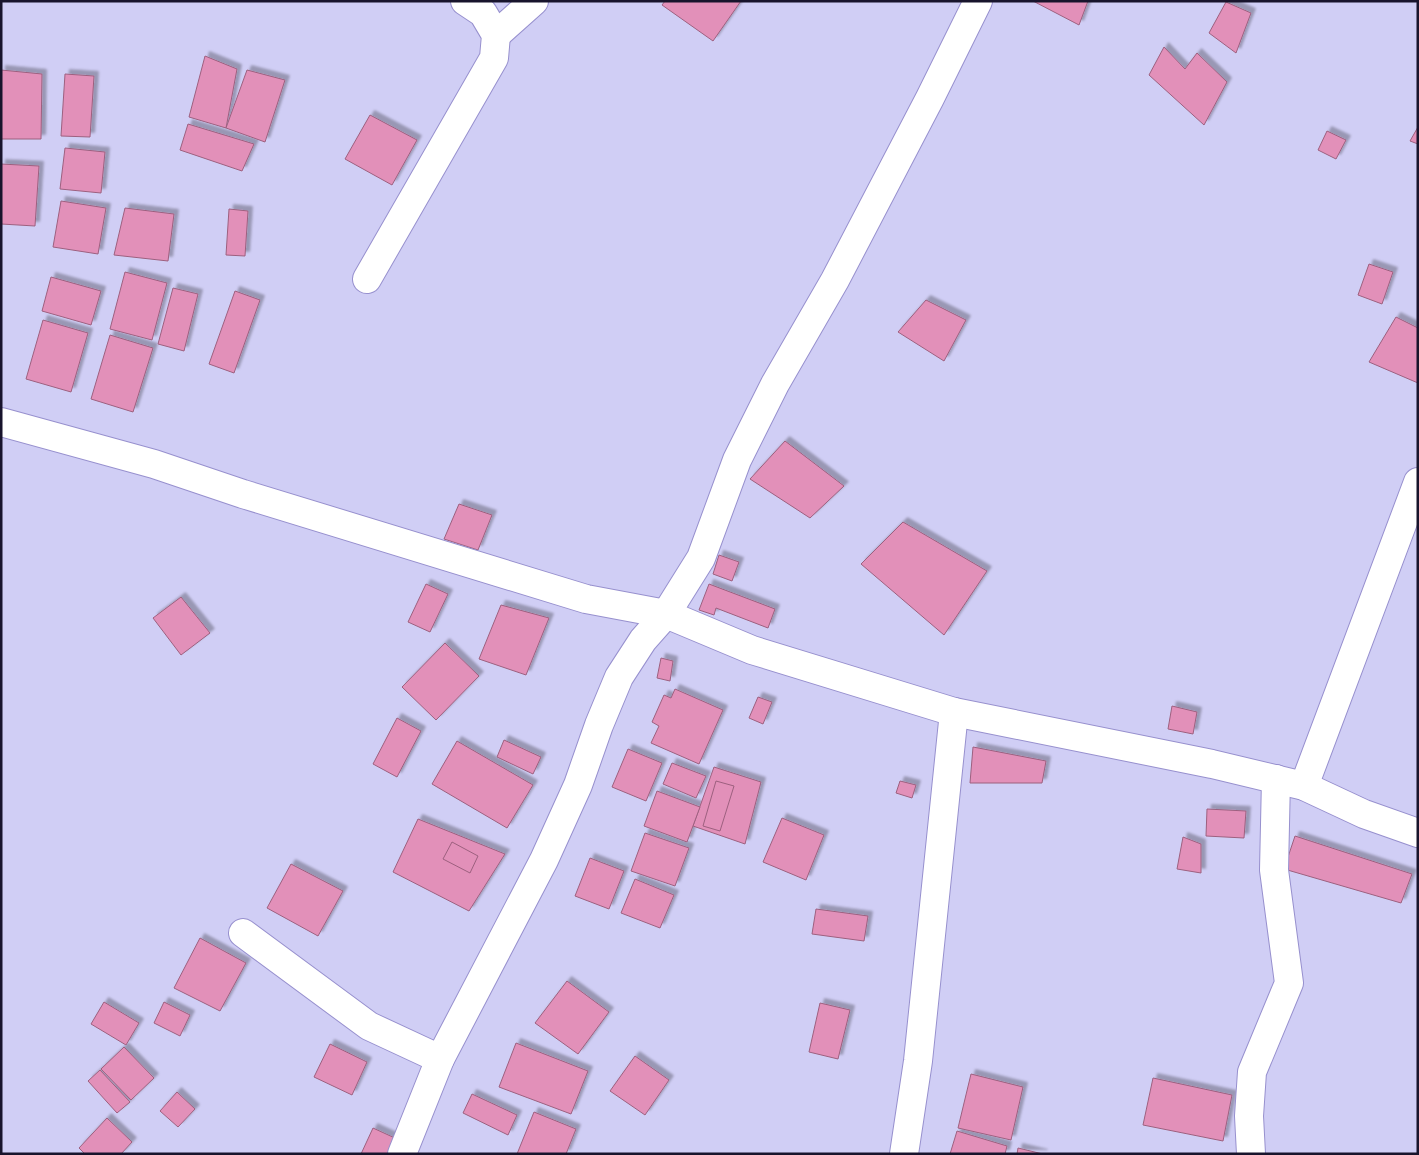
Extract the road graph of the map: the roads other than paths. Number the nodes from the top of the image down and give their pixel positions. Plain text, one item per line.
1 (465, 1) edge
2 (534, 1) edge
3 (978, 1) edge
4 (496, 35) junction
5 (367, 280) dead end
6 (1, 422) edge
7 (1418, 482) edge
8 (666, 614) junction
9 (954, 712) junction
10 (1276, 779) junction
11 (1304, 786) junction
12 (1418, 833) edge
13 (243, 933) dead end
14 (440, 1059) junction
15 (402, 1154) edge
16 (904, 1154) edge
17 (1251, 1154) edge

1 - 4 street
2 - 4 street
3 - 8 street
4 - 5 street
6 - 8 street
7 - 11 street
8 - 9 street
8 - 14 street
9 - 10 street
9 - 16 street
10 - 11 street
10 - 17 street
11 - 12 street
13 - 14 street
14 - 15 street

